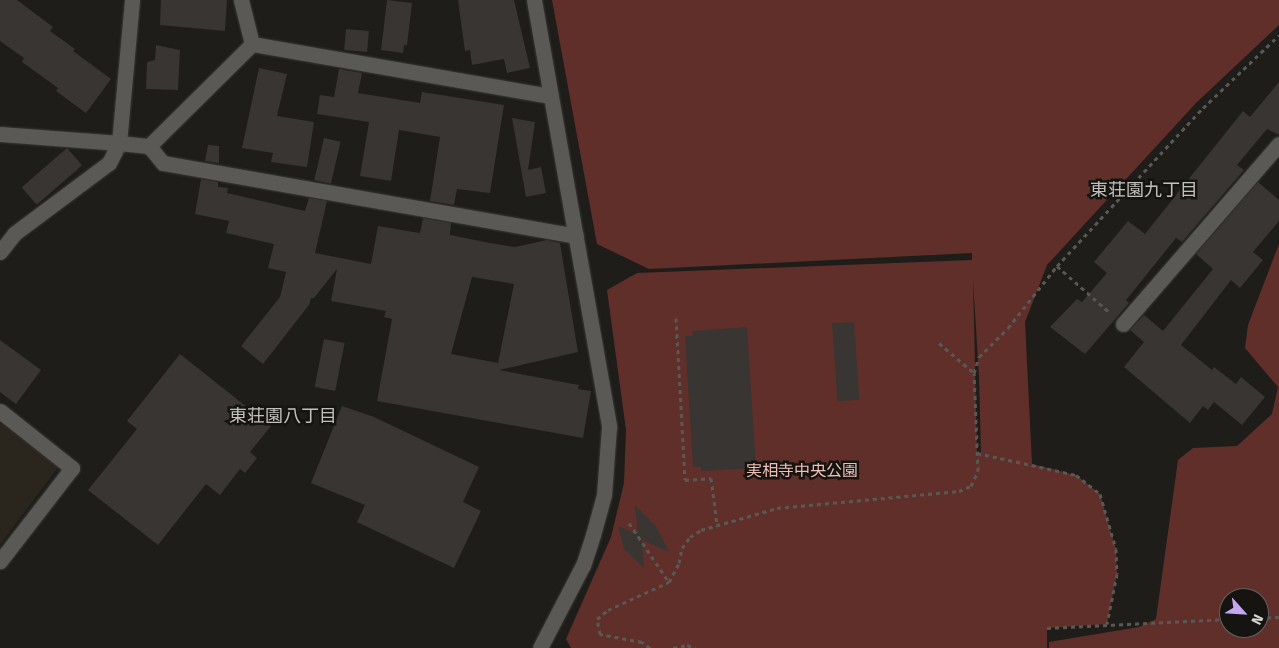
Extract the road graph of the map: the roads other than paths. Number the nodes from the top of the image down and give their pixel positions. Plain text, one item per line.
1 (132, 0) edge
2 (241, 0) edge
3 (534, 0) edge
4 (252, 44) junction
5 (551, 96) junction
6 (0, 134) edge
7 (119, 143) junction
8 (1279, 144) edge
9 (149, 146) junction
10 (576, 236) junction
11 (0, 252) edge
12 (1123, 324) road end
13 (0, 411) edge
14 (0, 561) edge
15 (540, 648) edge

1 - 7 street
2 - 4 street
3 - 5 street
4 - 5 street
4 - 9 street
5 - 10 street
6 - 7 street
7 - 9 street
7 - 11 street
8 - 12 street
9 - 10 street
10 - 15 street
13 - 14 street

